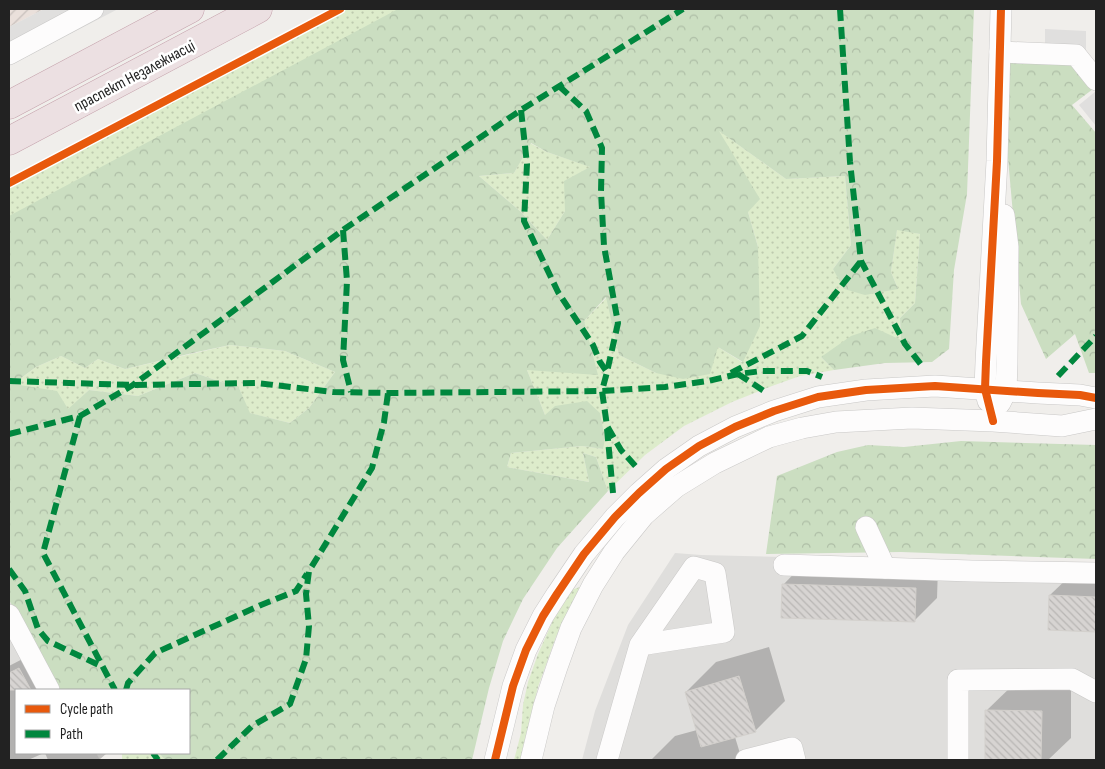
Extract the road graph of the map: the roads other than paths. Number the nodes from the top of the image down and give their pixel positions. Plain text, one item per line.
1 (93, 9) edge
2 (258, 9) edge
3 (1001, 9) edge
4 (180, 11) edge
5 (1000, 52) junction
6 (9, 54) edge
7 (1096, 80) edge
8 (9, 105) edge
9 (9, 141) edge
10 (997, 160) junction
11 (985, 389) junction
12 (1006, 391) junction
13 (1096, 398) edge
14 (1096, 419) edge
15 (993, 421) junction
16 (866, 527) dead end
17 (784, 565) dead end
18 (885, 568) junction
19 (1094, 568) edge
20 (9, 615) edge
21 (15, 643) edge
22 (640, 645) dead end
23 (48, 689) edge
24 (1096, 692) edge
25 (495, 760) edge
26 (531, 760) edge
27 (607, 760) edge
28 (746, 760) edge
29 (795, 760) edge
30 (958, 760) edge

1 - 6 street
2 - 9 highway, праспект Незалежнасці
3 - 5 street
4 - 8 highway, праспект Незалежнасці
5 - 7 street
5 - 10 street
10 - 11 street
10 - 12 street
11 - 12 street
11 - 15 street
11 - 25 street
12 - 13 street
12 - 15 street
14 - 15 street
15 - 26 street
16 - 18 street
17 - 18 street
18 - 19 street
20 - 21 street
21 - 23 street
22 - 27 street
24 - 30 street
28 - 29 street

